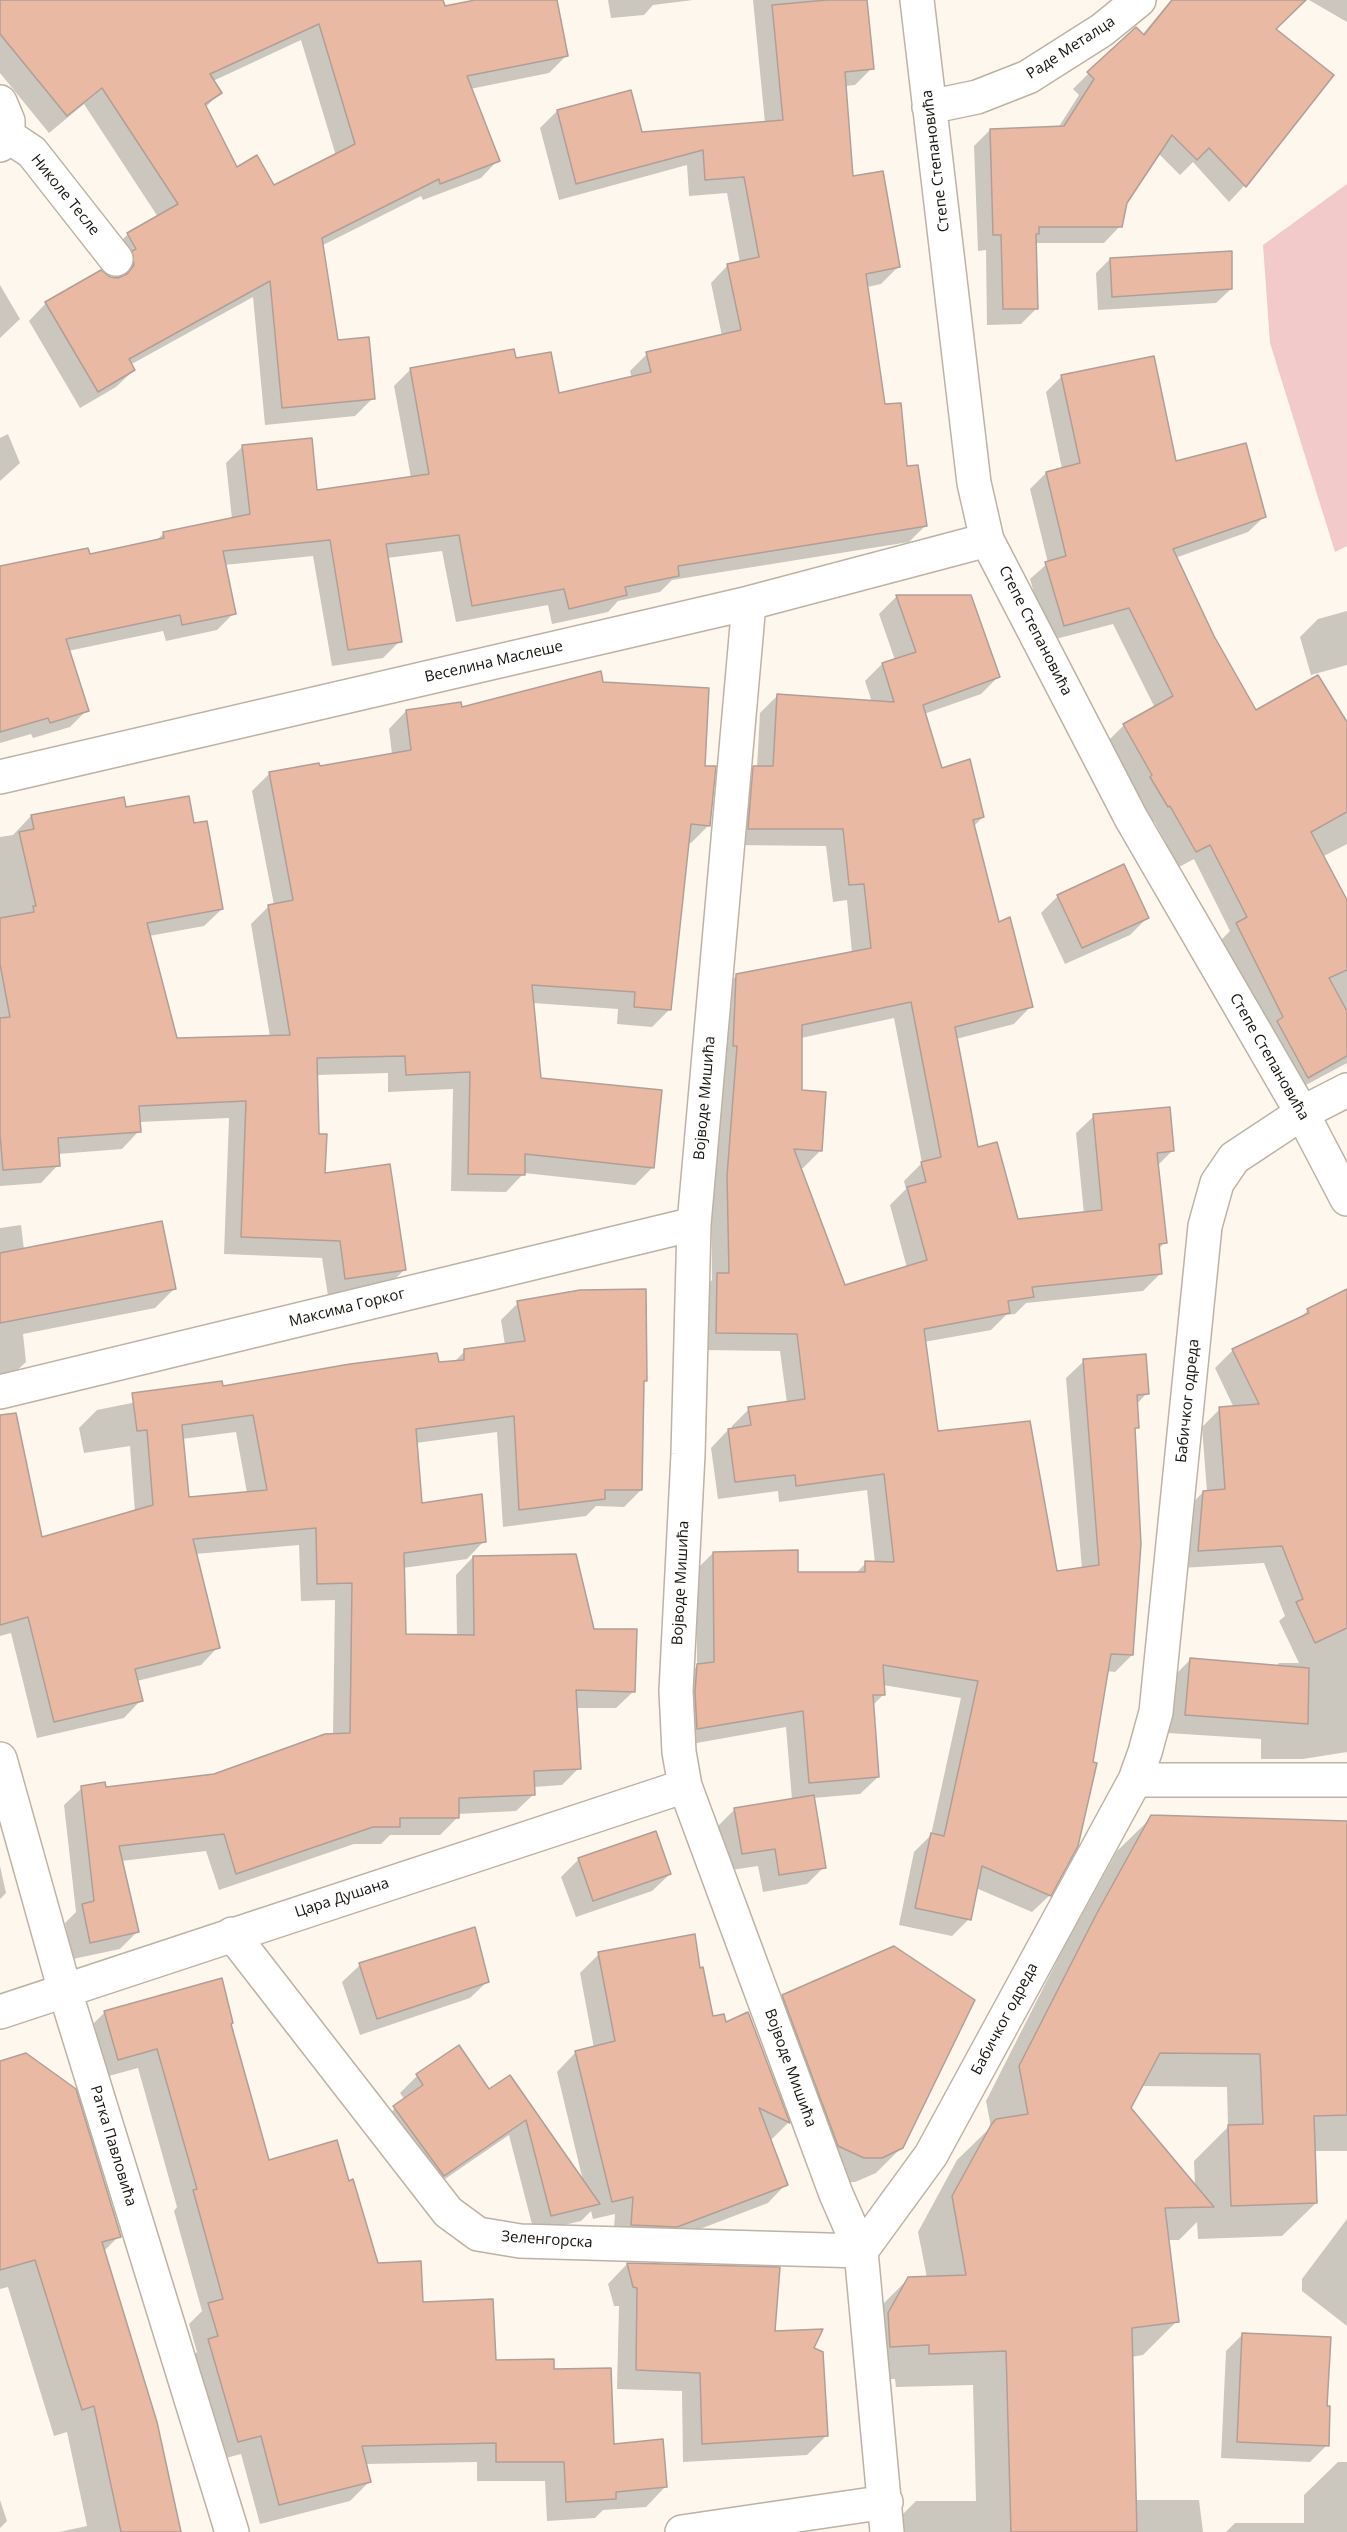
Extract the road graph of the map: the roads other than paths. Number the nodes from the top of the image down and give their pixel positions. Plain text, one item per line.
1 (917, 0) edge
2 (1139, 0) edge
3 (0, 102) edge
4 (929, 107) junction
5 (4, 140) edge
6 (116, 259) dead end
7 (987, 540) junction
8 (750, 603) junction
9 (0, 777) edge
10 (1347, 1089) edge
11 (1302, 1113) junction
12 (1347, 1199) edge
13 (693, 1224) junction
14 (0, 1392) edge
15 (2, 1773) edge
16 (1135, 1780) junction
17 (1347, 1780) edge
18 (685, 1786) junction
19 (232, 1934) junction
20 (65, 1991) junction
21 (0, 2012) edge
22 (861, 2251) junction
23 (886, 2517) edge
24 (232, 2532) edge
25 (682, 2532) edge

1 - 4 street, Степе Степановића
2 - 4 street, Раде Металца
3 - 5 street, Николе Тесле
4 - 7 street, Степе Степановића
5 - 6 street, Николе Тесле
7 - 8 street, Веселина Маслеше
7 - 11 street, Степе Степановића
8 - 9 street, Веселина Маслеше
8 - 13 street, Војводе Мишића
10 - 11 street, Бабичког одреда
11 - 12 street, Степе Степановића
11 - 16 street, Бабичког одреда
13 - 14 street, Максима Горког
13 - 18 street, Војводе Мишића
15 - 20 street, Ратка Павловића
16 - 17 street
16 - 22 street, Бабичког одреда
18 - 19 street, Цара Душана
18 - 22 street, Војводе Мишића
19 - 20 street, Цара Душана
19 - 22 street, Зеленгорска
20 - 21 street, Цара Душана
20 - 24 street, Ратка Павловића
22 - 23 street, Војводе Мишића
23 - 25 street

